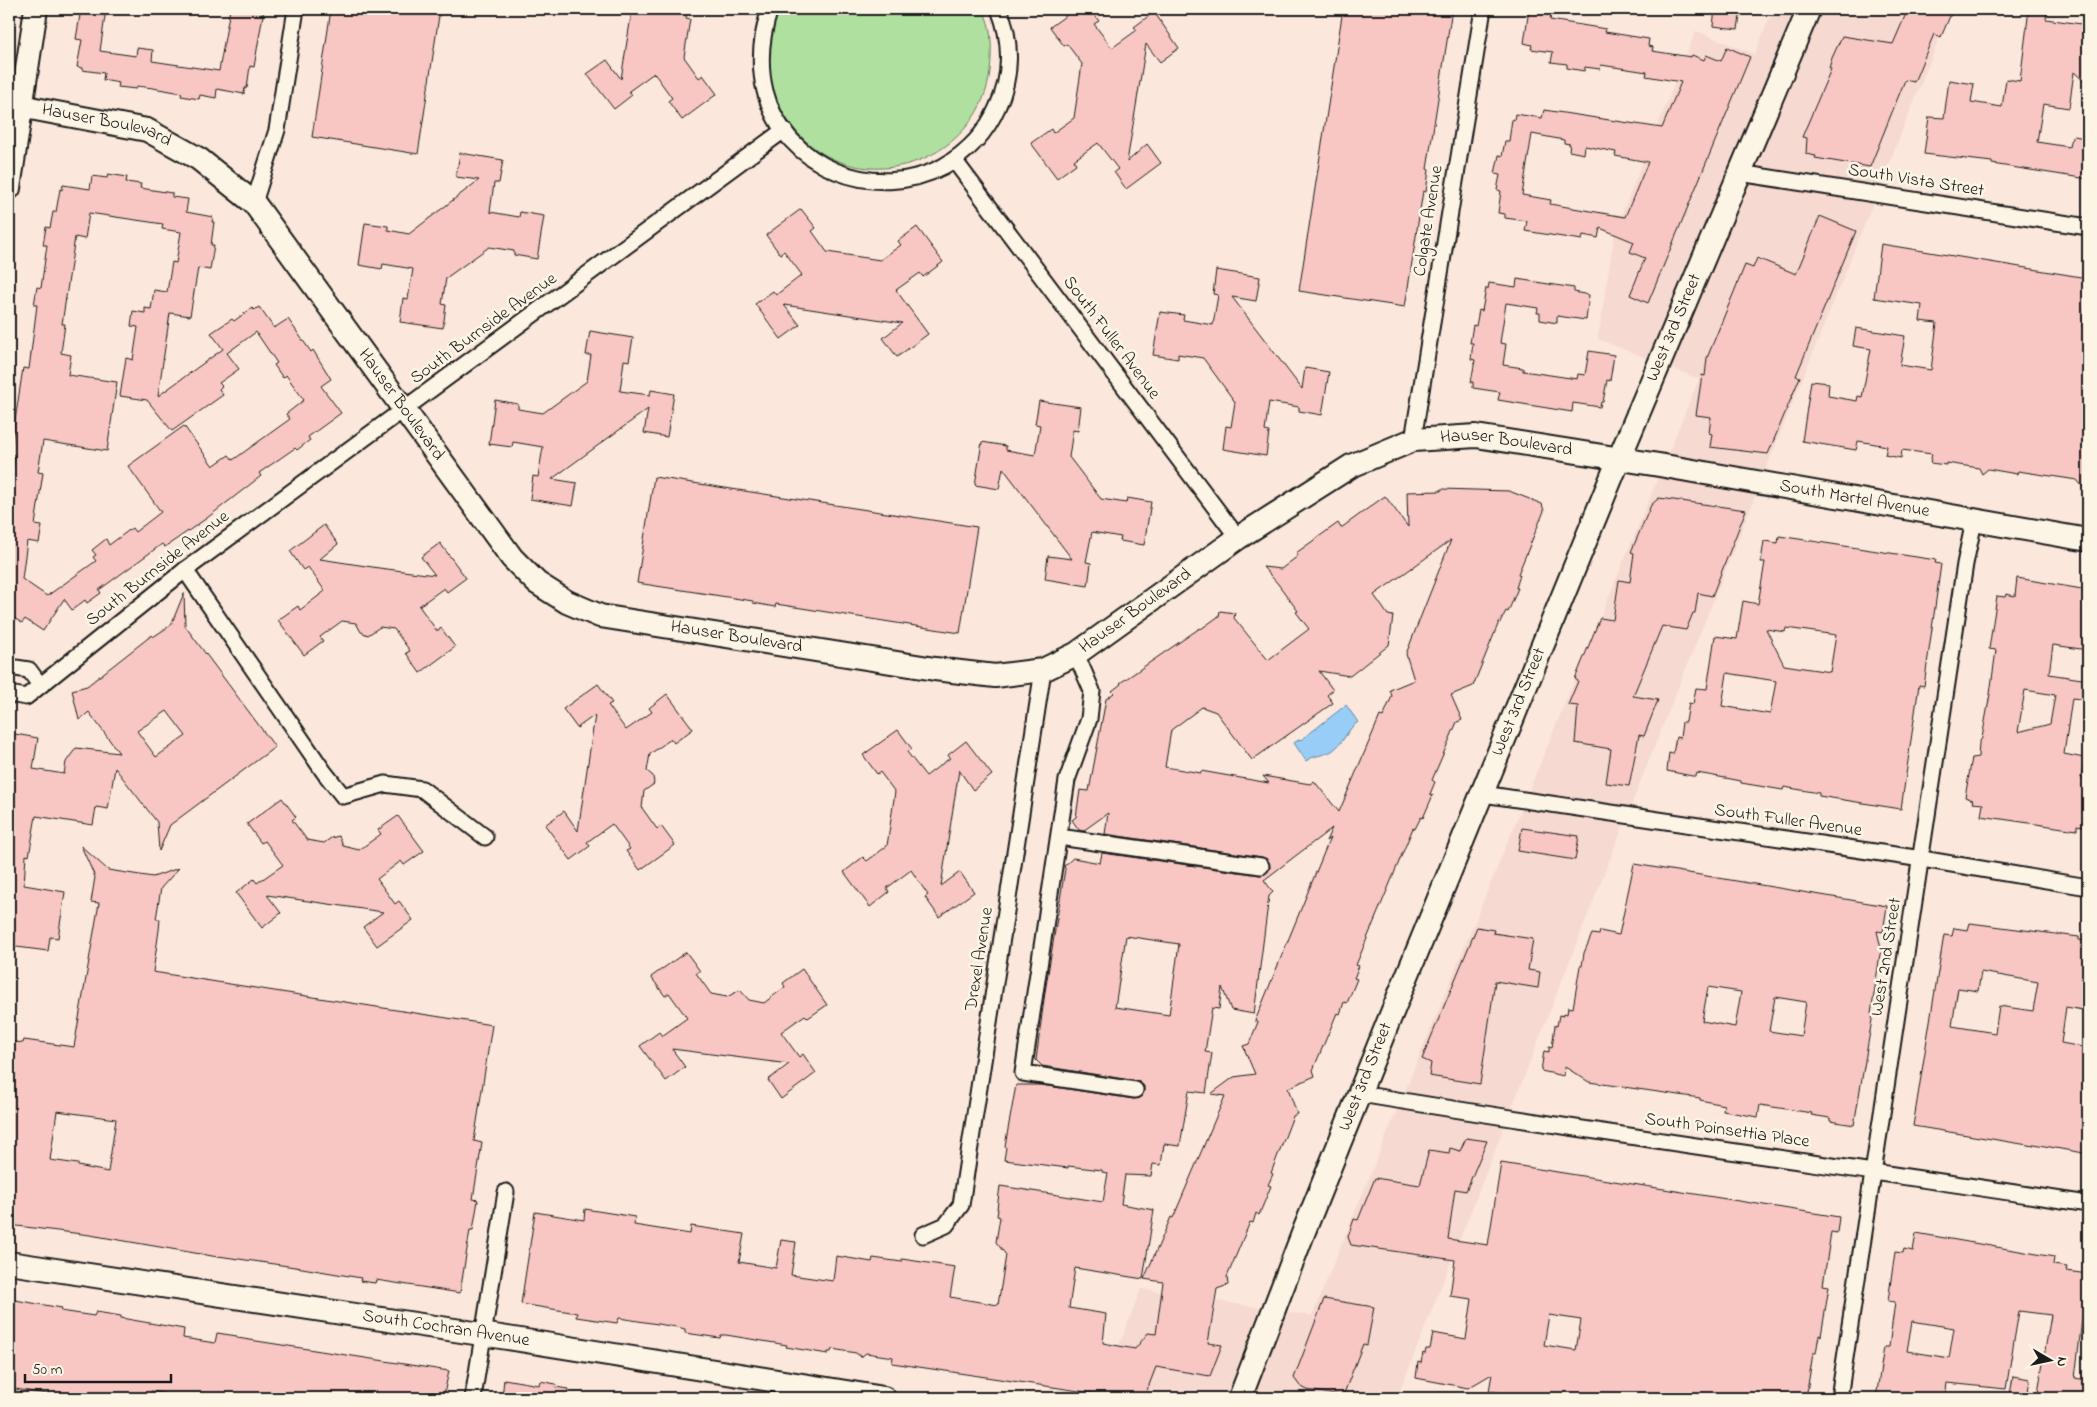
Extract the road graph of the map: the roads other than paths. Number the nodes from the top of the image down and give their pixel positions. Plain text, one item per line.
1 (36, 9) edge
2 (296, 9) edge
3 (770, 9) edge
4 (1000, 9) edge
5 (1483, 9) edge
6 (1809, 9) edge
7 (15, 105) edge
8 (784, 130) junction
9 (954, 160) junction
10 (1739, 173) junction
11 (9, 188) edge
12 (254, 203) junction
13 (2088, 227) edge
14 (404, 410) junction
15 (1412, 440) junction
16 (1619, 459) junction
17 (1974, 521) junction
18 (1238, 538) junction
19 (2088, 540) edge
20 (185, 570) junction
21 (1076, 654) junction
22 (9, 667) edge
23 (1043, 670) junction
24 (40, 685) junction
25 (9, 694) edge
26 (1483, 794) junction
27 (486, 837) dead end
28 (1059, 837) junction
29 (1922, 859) junction
30 (1261, 866) dead end
31 (2088, 887) edge
32 (1135, 1090) dead end
33 (1360, 1094) junction
34 (1873, 1171) junction
35 (506, 1192) dead end
36 (2088, 1204) edge
37 (923, 1235) dead end
38 (9, 1263) edge
39 (482, 1335) junction
40 (473, 1398) edge
41 (884, 1398) edge
42 (1240, 1398) edge
43 (1840, 1398) edge

1 - 7 street
2 - 12 street
3 - 8 street
4 - 9 street
5 - 15 street, Colgate Avenue
6 - 10 street, West 3rd Street
7 - 11 street
7 - 12 street, Hauser Boulevard
8 - 9 street
8 - 14 street, South Burnside Avenue
9 - 18 street, South Fuller Avenue
10 - 13 street, South Vista Street
10 - 16 street, West 3rd Street
12 - 14 street, Hauser Boulevard
14 - 20 street, South Burnside Avenue
14 - 23 street, Hauser Boulevard
15 - 16 street, Hauser Boulevard
15 - 18 street, Hauser Boulevard
16 - 17 street, South Martel Avenue
16 - 26 street, West 3rd Street
17 - 19 street, South Martel Avenue
17 - 29 street, West 2nd Street
18 - 21 street, Hauser Boulevard
20 - 24 street, South Burnside Avenue
20 - 27 street
21 - 23 street, Hauser Boulevard
21 - 28 street
22 - 24 street
23 - 37 street, Drexel Avenue
24 - 25 street, South Burnside Avenue
26 - 29 street, South Fuller Avenue
26 - 33 street, West 3rd Street
28 - 30 street
28 - 32 street
29 - 31 street, South Fuller Avenue
29 - 34 street, West 2nd Street
33 - 34 street, South Poinsettia Place
33 - 42 street, West 3rd Street
34 - 36 street, South Poinsettia Place
34 - 43 street, West 2nd Street
35 - 39 street
38 - 39 street, South Cochran Avenue
39 - 40 street
39 - 41 street, South Cochran Avenue

